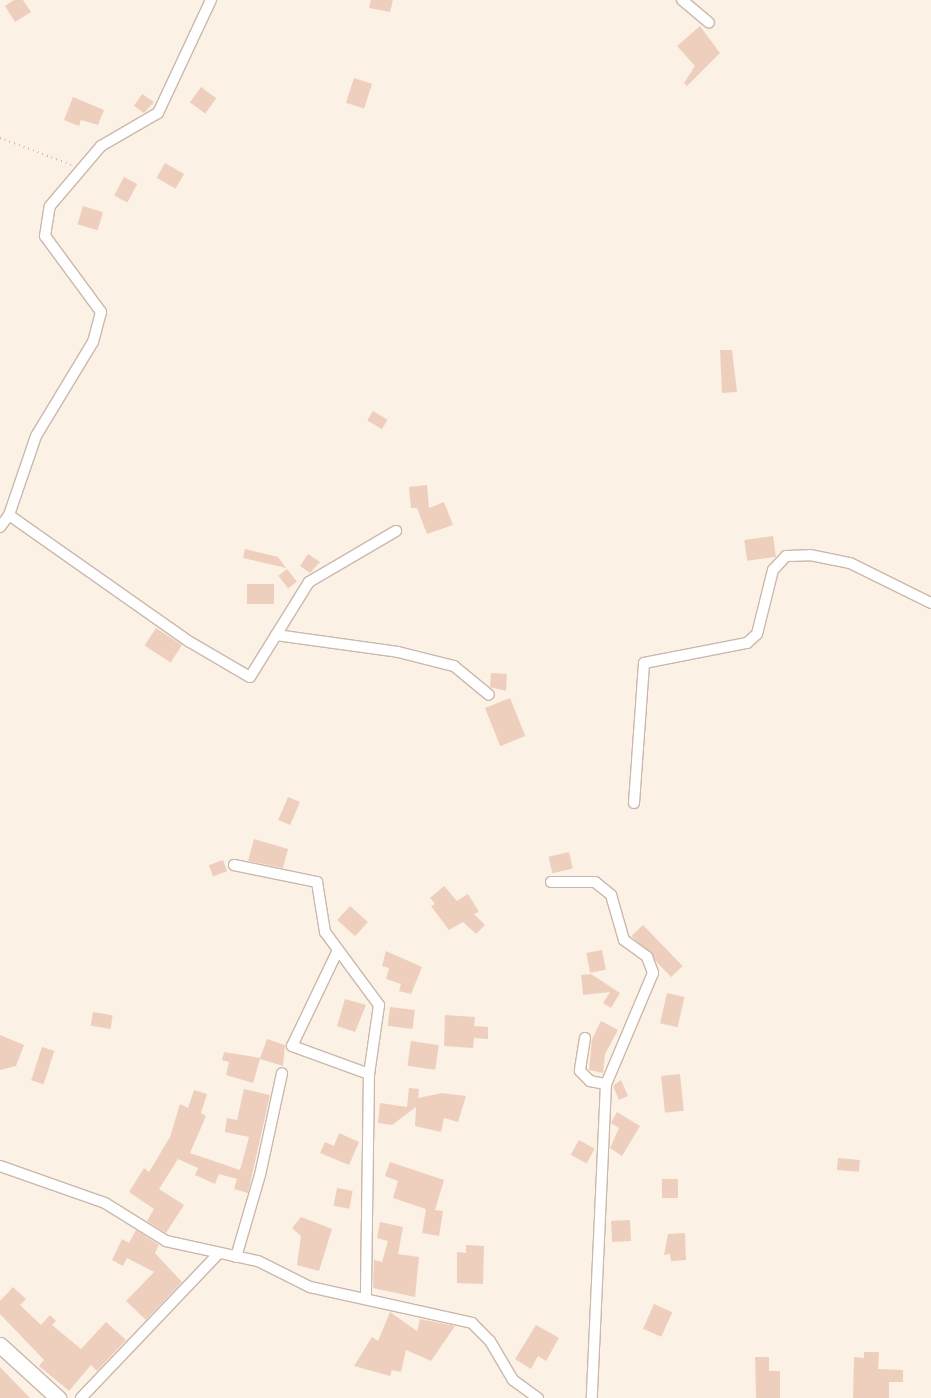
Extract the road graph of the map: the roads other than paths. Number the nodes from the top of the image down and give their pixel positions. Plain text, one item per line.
1 (211, 0) edge
2 (682, 0) edge
3 (710, 23) dead end
4 (9, 514) junction
5 (0, 527) edge
6 (396, 530) dead end
7 (931, 603) edge
8 (276, 635) junction
9 (489, 694) dead end
10 (634, 803) dead end
11 (234, 865) dead end
12 (551, 882) dead end
13 (338, 950) junction
14 (585, 1038) dead end
15 (282, 1073) dead end
16 (369, 1074) junction
17 (606, 1084) junction
18 (0, 1166) edge
19 (218, 1254) junction
20 (236, 1257) junction
21 (366, 1297) junction
22 (0, 1345) edge
23 (58, 1398) edge
24 (81, 1398) edge
25 (538, 1398) edge
26 (592, 1398) edge

1 - 4 street
2 - 3 street
4 - 5 street
4 - 8 street
6 - 8 street
7 - 10 street
8 - 9 street
11 - 13 street
12 - 17 street
13 - 16 street
13 - 16 street
14 - 17 street
15 - 20 street
16 - 21 street
17 - 26 street
18 - 19 street
19 - 20 street
19 - 24 street
20 - 21 street
21 - 25 street
22 - 23 street

